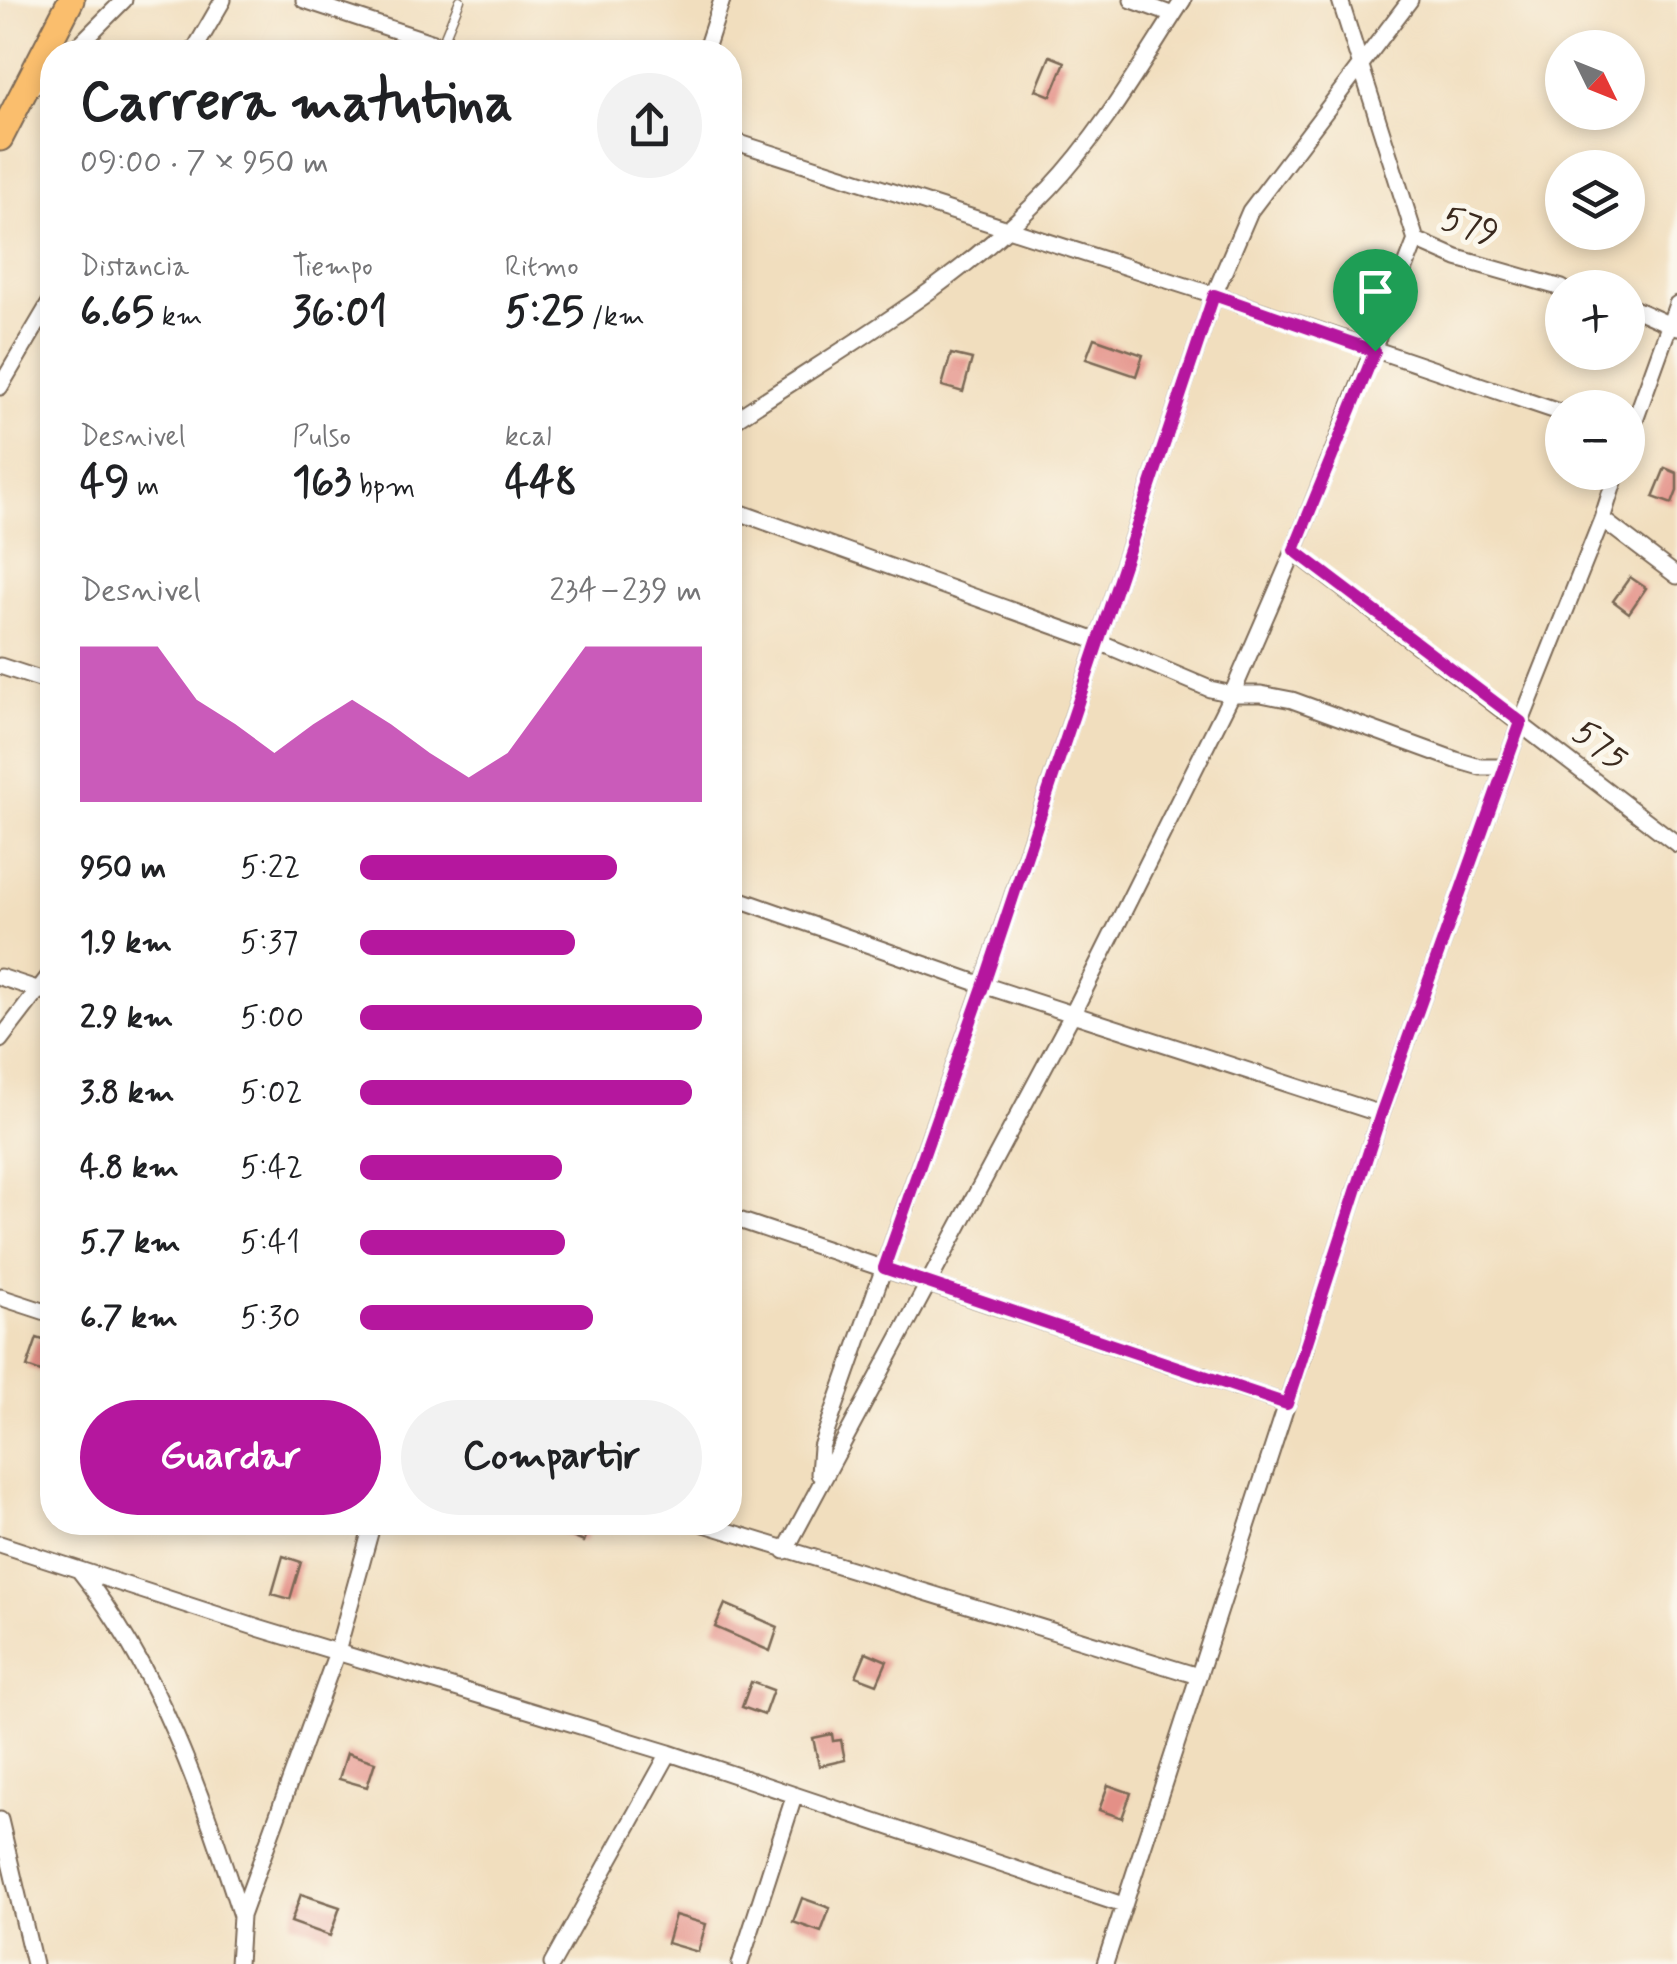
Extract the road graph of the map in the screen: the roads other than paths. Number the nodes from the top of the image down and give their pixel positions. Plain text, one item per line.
1 (70, 0) edge
2 (124, 0) edge
3 (223, 0) edge
4 (304, 0) edge
5 (460, 0) edge
6 (722, 0) edge
7 (1132, 0) edge
8 (1183, 0) edge
9 (1340, 0) edge
10 (1410, 0) edge
11 (330, 4) edge
12 (1174, 15) junction
13 (50, 40) edge
14 (84, 40) edge
15 (200, 40) edge
16 (425, 40) edge
17 (443, 40) edge
18 (709, 40) edge
19 (40, 60) edge
20 (1361, 68) junction
21 (40, 80) edge
22 (22, 96) junction
23 (0, 138) edge
24 (742, 144) edge
25 (1005, 231) junction
26 (1416, 240) junction
27 (1545, 283) edge
28 (1214, 295) junction
29 (1677, 304) edge
30 (1645, 313) edge
31 (40, 319) edge
32 (1674, 325) edge
33 (1375, 351) junction
34 (0, 387) edge
35 (1645, 396) edge
36 (1545, 406) edge
37 (742, 416) edge
38 (1611, 490) edge
39 (742, 514) edge
40 (1602, 519) junction
41 (1294, 550) junction
42 (1677, 576) edge
43 (1099, 642) junction
44 (0, 666) edge
45 (40, 679) edge
46 (1232, 694) junction
47 (1521, 722) junction
48 (1505, 767) junction
49 (1677, 844) edge
50 (742, 900) edge
51 (0, 977) edge
52 (984, 984) junction
53 (40, 990) edge
54 (40, 997) edge
55 (1072, 1013) junction
56 (0, 1040) edge
57 (1381, 1114) junction
58 (742, 1221) edge
59 (884, 1268) junction
60 (926, 1282) junction
61 (0, 1297) edge
62 (40, 1310) edge
63 (1287, 1404) junction
64 (819, 1482) junction
65 (370, 1535) edge
66 (737, 1535) edge
67 (0, 1544) edge
68 (784, 1551) junction
69 (79, 1570) junction
70 (337, 1652) junction
71 (1198, 1676) junction
72 (668, 1753) junction
73 (794, 1796) junction
74 (0, 1820) edge
75 (1123, 1906) junction
76 (242, 1916) junction
77 (34, 1964) edge
78 (238, 1964) edge
79 (552, 1964) edge
80 (740, 1964) edge
81 (1105, 1964) edge

1 - 13 main road
2 - 14 street
3 - 15 street
4 - 11 street
5 - 17 lane
6 - 18 street
7 - 12 street
8 - 12 street
9 - 20 street
10 - 20 street
11 - 16 street
12 - 25 street
19 - 22 main road
20 - 26 street
20 - 28 street
21 - 22 street
22 - 23 main road
24 - 25 street
25 - 28 street
25 - 37 street
26 - 27 street, 579
26 - 33 street
28 - 33 street
28 - 43 street
29 - 32 street
30 - 32 street
31 - 34 street
32 - 35 street
33 - 36 street
33 - 41 street
38 - 40 street
39 - 43 street
40 - 42 street
40 - 47 street
41 - 46 street
41 - 47 street, 575
43 - 46 street
43 - 52 street
44 - 45 street
46 - 48 street
46 - 55 street
47 - 48 street
47 - 49 street, 575
48 - 57 street
50 - 52 street
51 - 53 street
52 - 55 street
52 - 59 street
54 - 56 street
55 - 57 street
55 - 60 street
57 - 63 street
58 - 59 street
59 - 60 street
59 - 64 street
60 - 63 street
60 - 64 street
61 - 62 street
63 - 71 street
64 - 68 street
65 - 70 street
66 - 68 street
67 - 69 street
68 - 71 street
69 - 70 street
69 - 76 street
70 - 72 street
70 - 76 street
71 - 75 street
72 - 73 street
72 - 79 street
73 - 75 street
73 - 80 street
74 - 77 street
75 - 81 street
76 - 78 street

